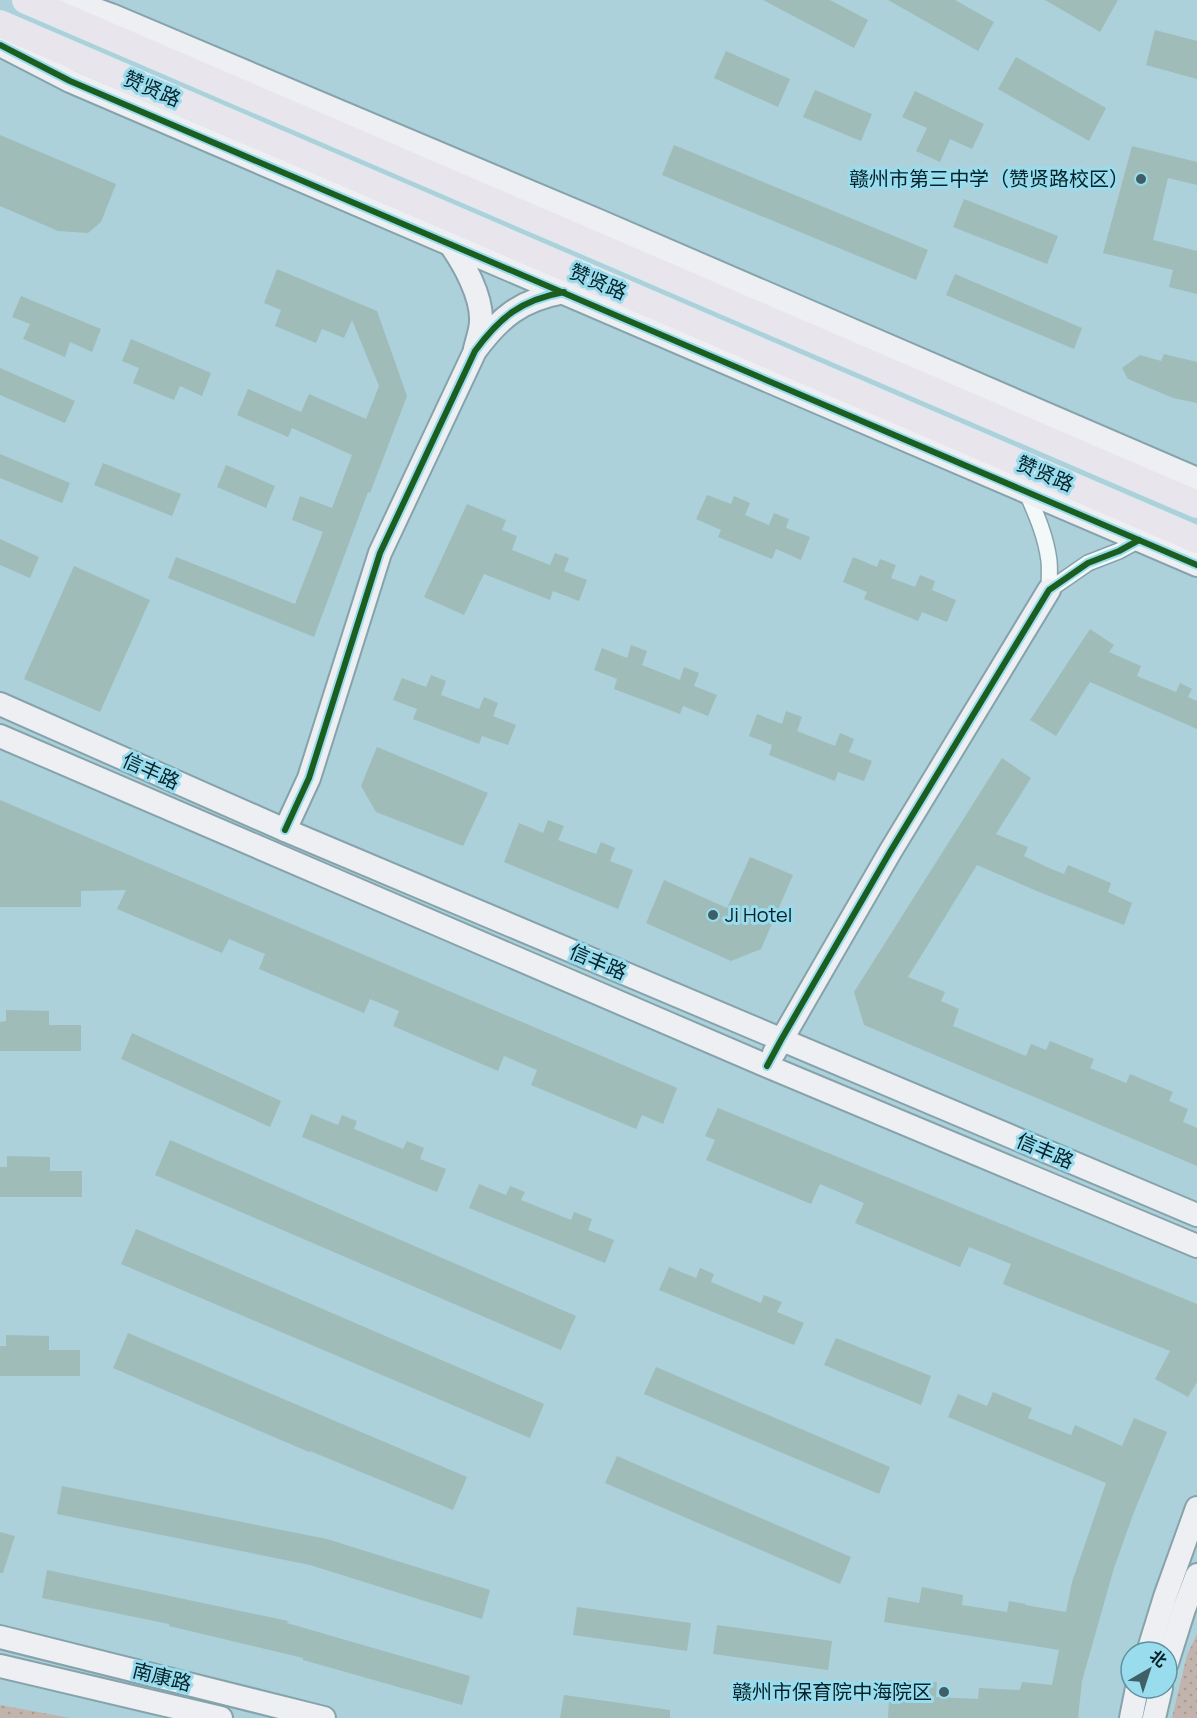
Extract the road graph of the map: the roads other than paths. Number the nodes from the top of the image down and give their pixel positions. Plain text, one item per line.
1 (26, 0) edge
2 (37, 0) edge
3 (66, 8) edge
4 (0, 29) edge
5 (450, 244) junction
6 (564, 292) junction
7 (475, 351) junction
8 (1197, 479) edge
9 (1026, 491) junction
10 (1197, 504) edge
11 (1139, 540) junction
12 (1197, 540) edge
13 (1197, 565) edge
14 (1049, 590) junction
15 (0, 704) edge
16 (0, 736) edge
17 (285, 830) junction
18 (781, 1040) junction
19 (767, 1066) junction
20 (1197, 1215) edge
21 (1197, 1246) edge
22 (1197, 1508) edge
23 (1197, 1575) edge
24 (0, 1637) edge
25 (1152, 1640) edge
26 (1174, 1640) edge
27 (0, 1666) edge
28 (1135, 1700) edge
29 (1158, 1700) edge
30 (221, 1718) edge
31 (324, 1718) edge
32 (1131, 1718) edge
33 (1154, 1718) edge

1 - 3 main road, 赞贤路
2 - 3 main road
3 - 8 street
3 - 10 main road, 赞贤路
4 - 5 street
4 - 12 main road, 赞贤路
5 - 6 street
5 - 7 street
6 - 7 street
6 - 9 street
7 - 17 street
9 - 11 street
9 - 14 street
11 - 13 street
11 - 14 street
14 - 18 street
15 - 17 street, 信丰路
16 - 19 street, 信丰路
17 - 18 street, 信丰路
18 - 19 street
18 - 20 street, 信丰路
19 - 21 street, 信丰路
22 - 25 street
23 - 26 street
24 - 31 street, 南康路
27 - 30 street, 南康路
28 - 32 street
29 - 33 street

